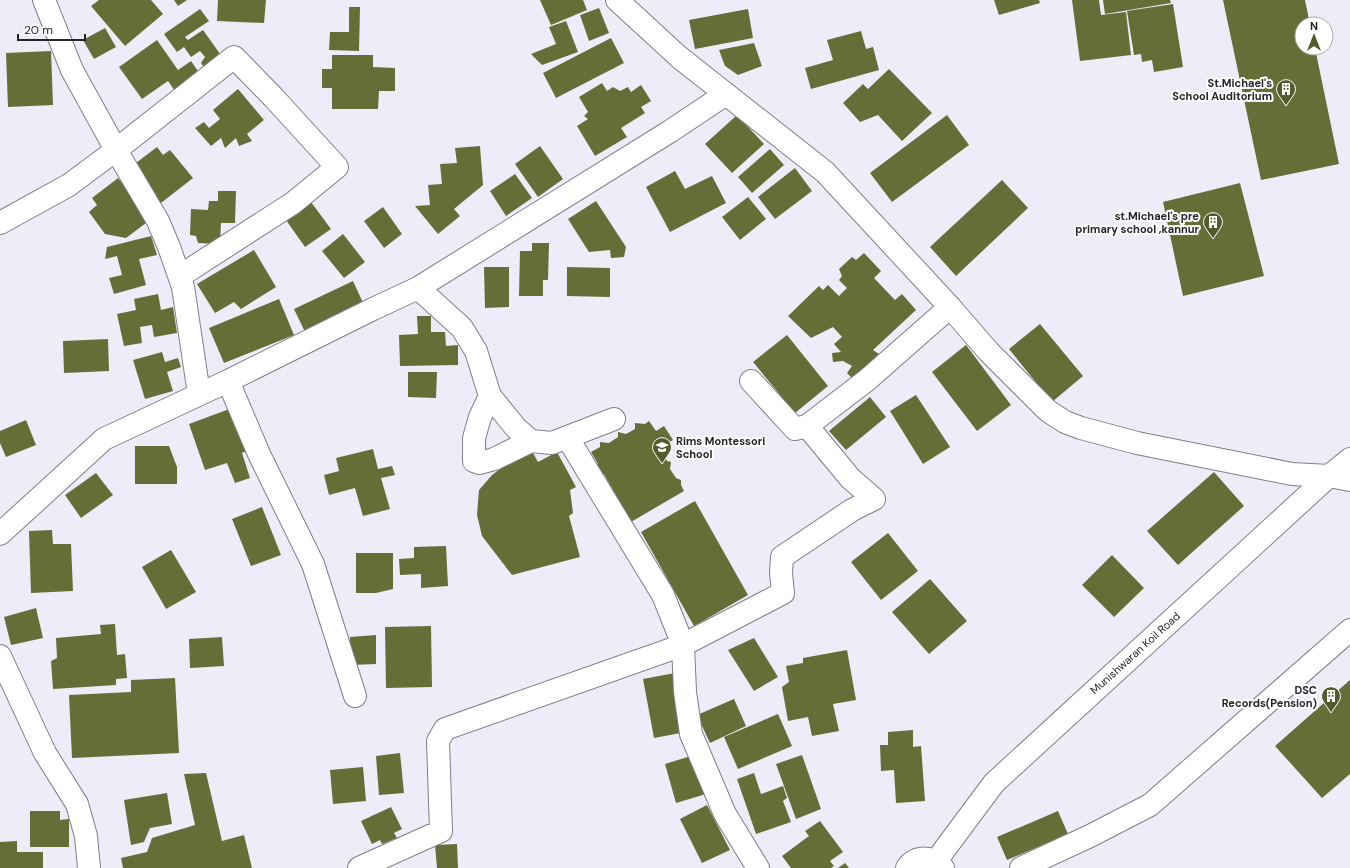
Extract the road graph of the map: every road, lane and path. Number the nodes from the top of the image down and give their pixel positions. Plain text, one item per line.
1 (44, 0) edge
2 (617, 0) edge
3 (726, 94) junction
4 (116, 150) junction
5 (0, 223) edge
6 (180, 276) junction
7 (418, 288) junction
8 (950, 307) junction
9 (228, 381) junction
10 (751, 381) dead end
11 (200, 394) junction
12 (490, 396) junction
13 (614, 420) dead end
14 (807, 426) junction
15 (567, 437) junction
16 (531, 441) junction
17 (1350, 459) edge
18 (1329, 476) junction
19 (1350, 480) edge
20 (0, 534) edge
21 (1350, 630) edge
22 (684, 645) junction
23 (0, 656) edge
24 (355, 696) dead end
25 (939, 865) edge
26 (89, 868) edge
27 (359, 868) edge
28 (758, 868) edge
29 (907, 868) edge
30 (1021, 868) edge

1 - 4 street
2 - 3 street
3 - 7 street
3 - 8 street
4 - 5 street
4 - 6 street
4 - 6 street
6 - 11 street
7 - 9 street
7 - 12 street
8 - 14 street
8 - 18 street
9 - 11 street
9 - 24 street
10 - 14 street
11 - 20 street
12 - 16 street
12 - 16 street
13 - 15 street
14 - 22 street
15 - 16 street
15 - 22 street
17 - 18 street, Munishwaran Koil Road
18 - 19 street
18 - 25 street, Munishwaran Koil Road
21 - 30 street
22 - 27 street
22 - 28 street
23 - 26 street
25 - 29 street

